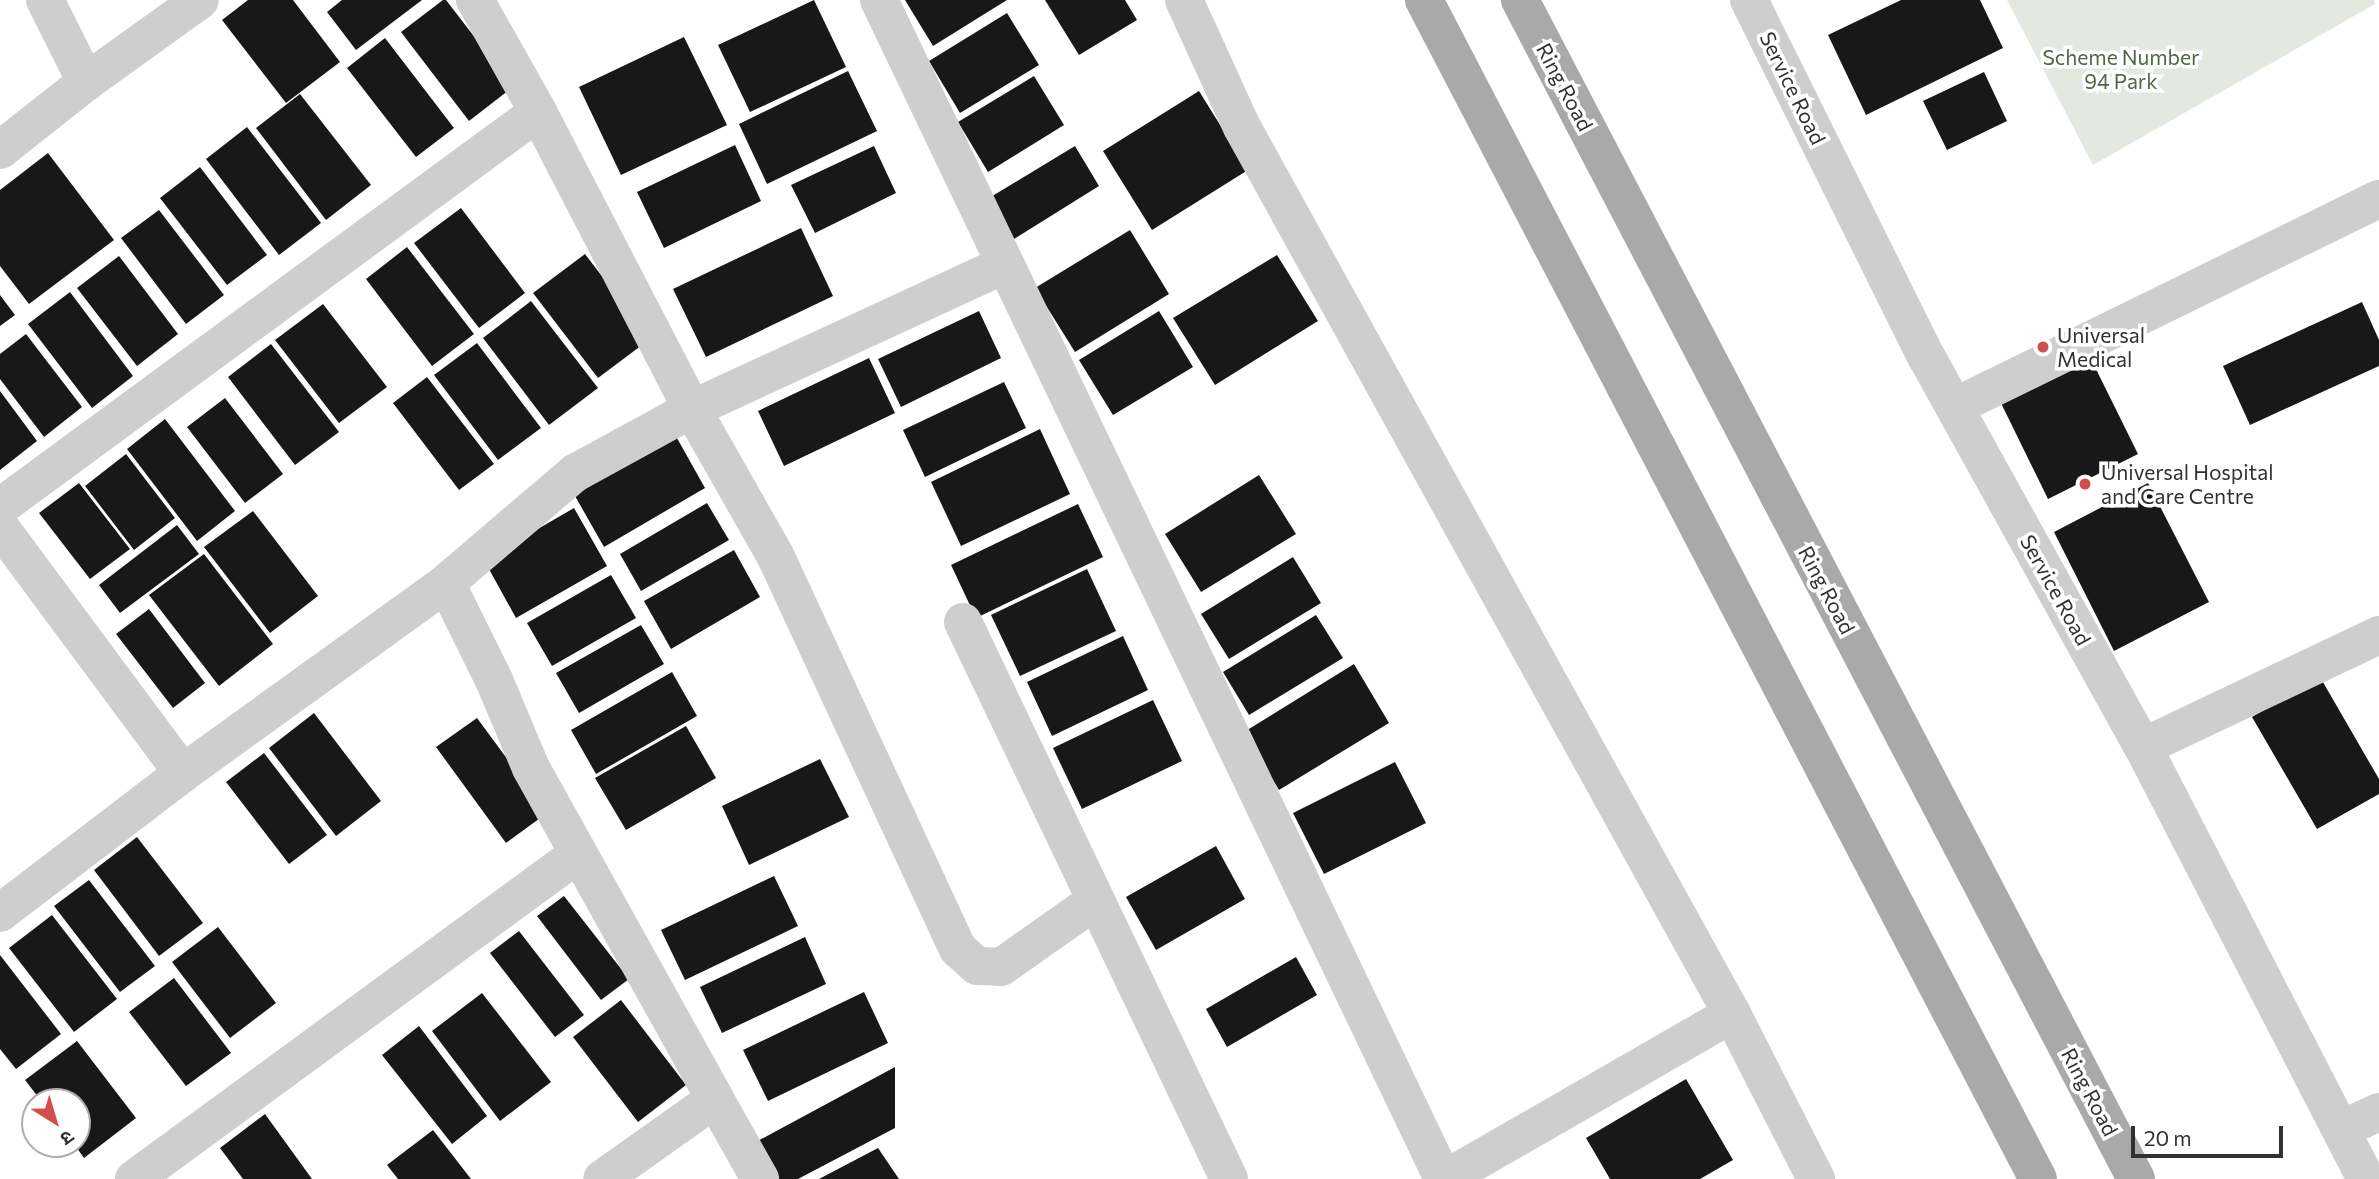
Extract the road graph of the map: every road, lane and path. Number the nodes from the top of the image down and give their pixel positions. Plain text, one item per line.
1 (45, 0) edge
2 (200, 0) edge
3 (475, 0) edge
4 (879, 0) edge
5 (1184, 0) edge
6 (1424, 0) edge
7 (1520, 0) edge
8 (1749, 0) edge
9 (86, 82) junction
10 (538, 112) junction
11 (0, 150) edge
12 (2379, 199) edge
13 (1003, 265) junction
14 (1954, 407) junction
15 (692, 409) junction
16 (2, 530) edge
17 (446, 583) junction
18 (963, 622) dead end
19 (2379, 635) edge
20 (2143, 747) junction
21 (183, 773) junction
22 (578, 854) junction
23 (1096, 901) junction
24 (0, 913) edge
25 (1732, 1014) junction
26 (715, 1098) junction
27 (2379, 1112) edge
28 (2342, 1129) junction
29 (135, 1179) edge
30 (602, 1179) edge
31 (760, 1179) edge
32 (1229, 1179) edge
33 (1444, 1179) edge
34 (1816, 1179) edge
35 (2038, 1179) edge
36 (2136, 1179) edge
37 (2366, 1179) edge

1 - 9 street
2 - 9 street
3 - 10 street
4 - 13 street
5 - 25 street
6 - 35 main road
7 - 36 main road, Ring Road
8 - 14 street, Service Road
9 - 11 street
10 - 15 street
10 - 16 street
12 - 14 street
13 - 15 street
13 - 33 street
14 - 20 street, Service Road
15 - 17 street
15 - 23 street
16 - 21 street
17 - 21 street
17 - 22 street
18 - 23 street
19 - 20 street
20 - 28 street, Service Road
21 - 24 street
22 - 26 street
22 - 29 street
23 - 32 street
25 - 33 street
25 - 34 street
26 - 30 street
26 - 31 street
27 - 28 street
28 - 37 street, Service Road

